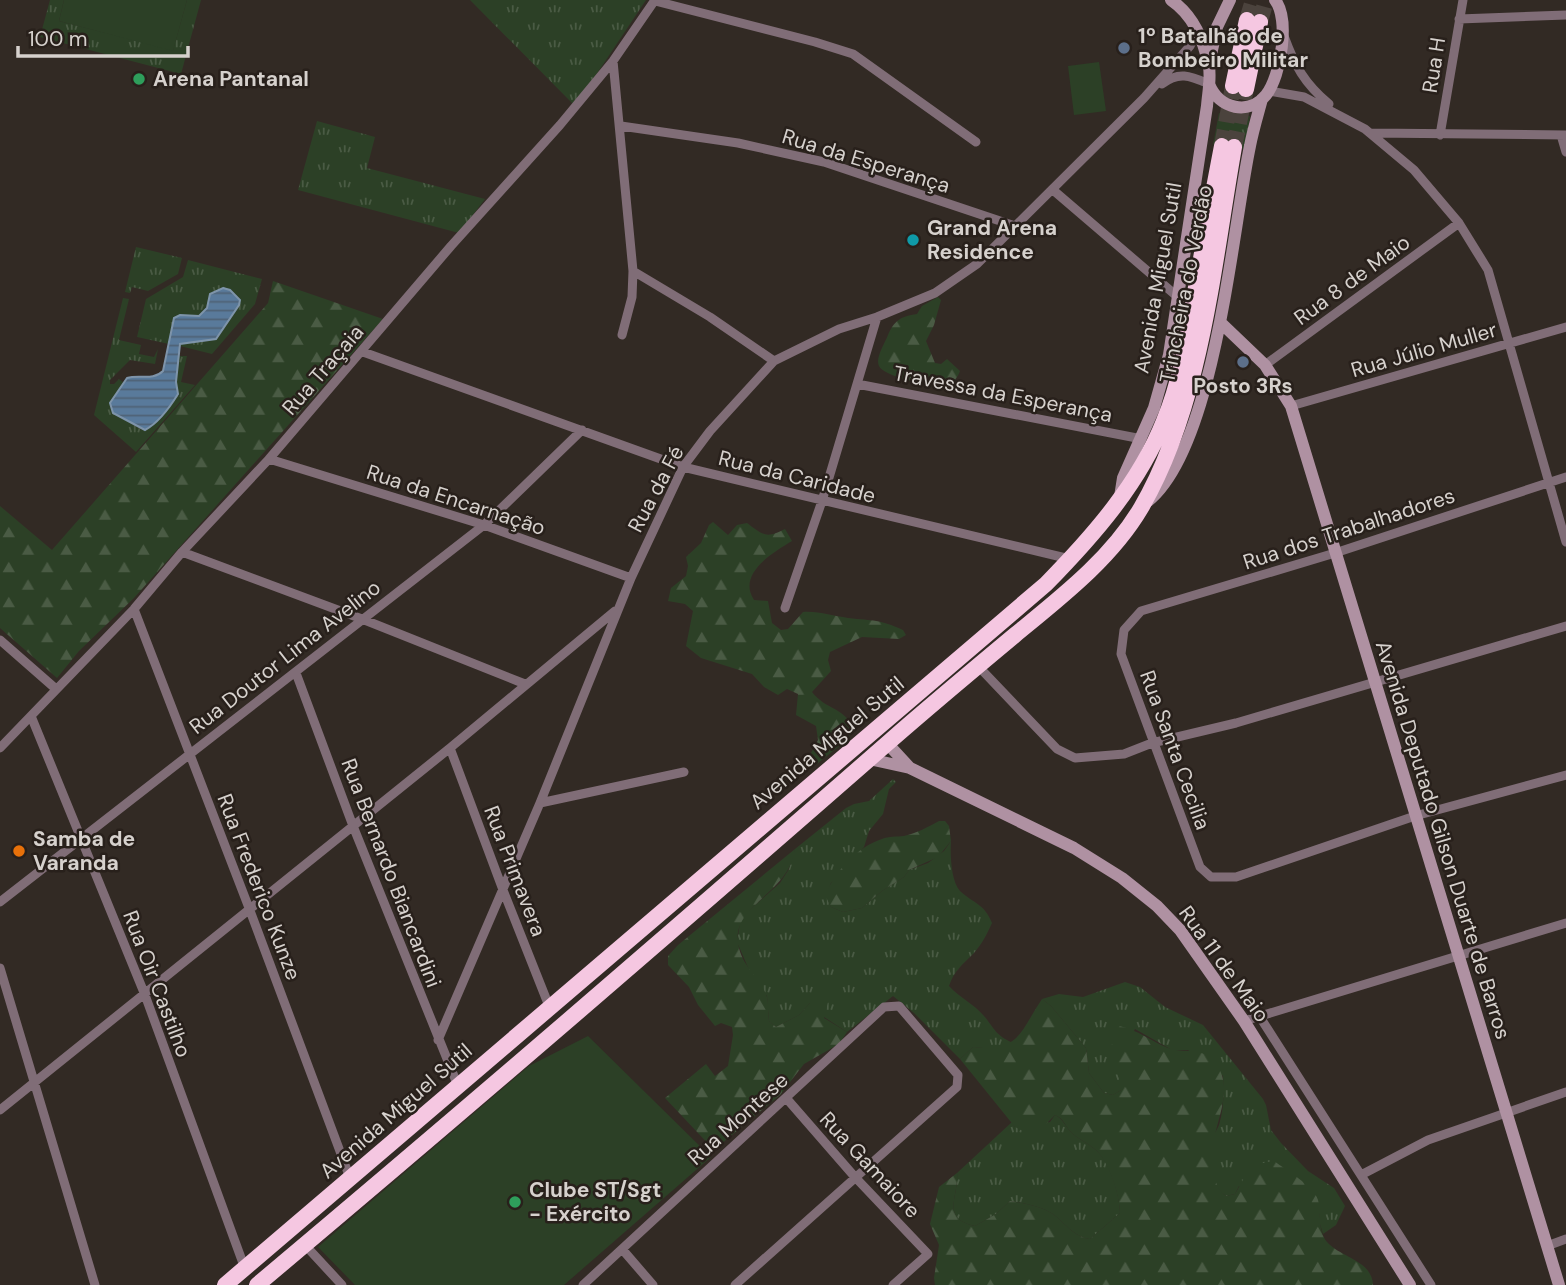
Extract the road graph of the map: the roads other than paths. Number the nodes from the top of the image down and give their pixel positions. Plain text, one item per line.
1 (1171, 0) edge
2 (1230, 0) edge
3 (1275, 0) edge
4 (1285, 0) edge
5 (1463, 0) edge
6 (655, 1) edge
7 (1566, 15) edge
8 (1283, 18) junction
9 (1460, 19) junction
10 (1254, 21) tunnel mouth
11 (1197, 31) junction
12 (1283, 34) junction
13 (613, 61) junction
14 (1209, 68) junction
15 (1209, 83) junction
16 (1240, 88) tunnel mouth
17 (1265, 95) junction
18 (1144, 98) junction
19 (1344, 117) junction
20 (621, 126) junction
21 (1371, 133) junction
22 (1440, 135) junction
23 (1564, 135) edge
24 (975, 142) dead end
25 (1566, 152) edge
26 (1053, 190) junction
27 (1459, 223) junction
28 (1015, 226) junction
29 (633, 271) junction
30 (1179, 298) junction
31 (877, 317) junction
32 (1220, 322) junction
33 (1566, 327) edge
34 (622, 335) dead end
35 (1236, 338) junction
36 (1216, 342) junction
37 (1509, 344) junction
38 (363, 352) junction
39 (774, 361) junction
40 (1265, 366) junction
41 (857, 384) junction
42 (1291, 406) junction
43 (582, 430) junction
44 (1142, 439) junction
45 (269, 459) junction
46 (683, 467) junction
47 (1566, 477) edge
48 (1549, 483) junction
49 (1120, 498) junction
50 (822, 501) junction
51 (1142, 506) junction
52 (484, 525) junction
53 (1566, 542) edge
54 (182, 552) junction
55 (1335, 553) junction
56 (1070, 559) junction
57 (631, 578) junction
58 (134, 608) junction
59 (618, 608) junction
60 (785, 608) dead end
61 (1141, 611) joint
62 (362, 619) junction
63 (1566, 626) edge
64 (0, 640) edge
65 (978, 666) junction
66 (296, 673) junction
67 (1374, 681) junction
68 (525, 684) junction
69 (56, 689) junction
70 (31, 716) junction
71 (887, 743) junction
72 (1152, 743) junction
73 (0, 748) edge
74 (450, 748) junction
75 (189, 752) junction
76 (869, 759) junction
77 (910, 768) junction
78 (684, 772) dead end
79 (1566, 775) edge
80 (541, 803) junction
81 (1415, 816) junction
82 (353, 827) junction
83 (81, 837) junction
84 (503, 890) junction
85 (0, 902) edge
86 (250, 908) junction
87 (1566, 923) edge
88 (1459, 955) junction
89 (0, 968) edge
90 (145, 995) junction
91 (550, 1006) junction
92 (1260, 1017) junction
93 (1244, 1021) junction
94 (438, 1040) junction
95 (34, 1081) junction
96 (458, 1086) junction
97 (1566, 1092) edge
98 (787, 1099) junction
99 (0, 1110) edge
100 (1506, 1112) junction
101 (1362, 1175) junction
102 (854, 1176) junction
103 (350, 1178) junction
104 (1566, 1239) edge
105 (305, 1245) junction
106 (1547, 1246) junction
107 (622, 1249) junction
108 (244, 1266) junction
109 (95, 1285) edge
110 (225, 1285) edge
111 (257, 1285) edge
112 (342, 1285) edge
113 (583, 1285) edge
114 (653, 1285) edge
115 (735, 1285) edge
116 (893, 1285) edge
117 (1410, 1285) edge
118 (1431, 1285) edge
119 (1559, 1285) edge

1 - 11 street
2 - 14 street
3 - 8 street
4 - 8 street
5 - 9 street, Rua H
6 - 13 street, Rua Traçaia
6 - 24 street
7 - 9 street
8 - 12 street, Avenida Miguel Sutil
9 - 22 street, Rua H
10 - 16 highway
11 - 14 street
11 - 18 street, Rua da Fé
12 - 17 street, Avenida Miguel Sutil
12 - 19 street
13 - 20 street
13 - 38 street, Rua Traçaia
14 - 15 street, Avenida Miguel Sutil
15 - 17 street
15 - 18 street, Rua da Fé
15 - 30 street, Avenida Miguel Sutil
17 - 19 street
17 - 32 street, Avenida Miguel Sutil
18 - 26 street, Rua da Fé
19 - 21 street
20 - 28 street, Rua da Esperança
20 - 29 street
21 - 22 street
21 - 27 street
22 - 23 street
23 - 25 street
26 - 28 street, Rua da Fé
26 - 30 street
27 - 37 street
27 - 40 street, Rua 8 de Maio
28 - 31 street, Rua da Fé
29 - 34 street
29 - 39 street
30 - 44 street, Avenida Miguel Sutil
31 - 39 street, Rua da Fé
31 - 41 street
32 - 35 street, Avenida Deputado Gilson Duarte de Barros
32 - 36 street, Avenida Miguel Sutil
33 - 37 street, Rua Júlio Muller
35 - 36 street
35 - 40 street, Avenida Deputado Gilson Duarte de Barros
36 - 51 street, Avenida Miguel Sutil
37 - 42 street, Rua Júlio Muller
37 - 48 street
38 - 43 street, Rua da Caridade
38 - 45 street, Rua Traçaia
39 - 46 street, Rua da Fé
40 - 42 street, Avenida Deputado Gilson Duarte de Barros
41 - 44 street, Travessa da Esperança
41 - 50 street
42 - 55 street, Avenida Deputado Gilson Duarte de Barros
43 - 46 street, Rua da Caridade
43 - 52 street, Rua Doutor Lima Avelino
44 - 49 street, Avenida Miguel Sutil
45 - 52 street, Rua da Encarnação
45 - 54 street, Rua Traçaia
46 - 50 street, Rua da Caridade
46 - 57 street, Rua da Fé
47 - 48 street, Rua dos Trabalhadores
48 - 53 street
48 - 55 street, Rua dos Trabalhadores
49 - 51 highway, Trincheira do Verdão
49 - 56 highway, Avenida Miguel Sutil
50 - 56 street, Rua da Caridade
50 - 60 street
51 - 65 highway, Avenida Miguel Sutil
52 - 57 street, Rua da Encarnação
52 - 62 street, Rua Doutor Lima Avelino
54 - 58 street, Rua Traçaia
54 - 62 street
55 - 61 street, Rua dos Trabalhadores
55 - 67 street, Avenida Deputado Gilson Duarte de Barros
56 - 91 highway, Avenida Miguel Sutil
57 - 59 street, Rua da Fé
58 - 69 street, Rua Traçaia
58 - 75 street, Rua Frederico Kunze
59 - 68 street
59 - 80 street, Rua da Fé
61 - 72 street, Rua Santa Cecilia
62 - 66 street, Rua Doutor Lima Avelino
62 - 68 street
63 - 67 street
64 - 69 street
65 - 71 highway, Avenida Miguel Sutil
65 - 72 street
66 - 75 street, Rua Doutor Lima Avelino
66 - 82 street, Rua Bernardo Biancardini
67 - 72 street
67 - 81 street, Avenida Deputado Gilson Duarte de Barros
68 - 74 street
69 - 70 street, Rua Traçaia
70 - 73 street, Rua Traçaia
70 - 83 street, Rua Oir Castilho
71 - 76 highway, Avenida Miguel Sutil
71 - 77 street, Rua 11 de Maio
72 - 81 street, Rua Santa Cecilia
74 - 82 street
74 - 84 street, Rua Primavera
75 - 83 street, Rua Doutor Lima Avelino
75 - 86 street, Rua Frederico Kunze
76 - 77 street, Rua 11 de Maio
76 - 105 highway, Avenida Miguel Sutil
77 - 93 street, Rua 11 de Maio
78 - 80 street
79 - 81 street
80 - 84 street, Rua da Fé
81 - 88 street, Avenida Deputado Gilson Duarte de Barros
82 - 86 street
82 - 94 street, Rua Bernardo Biancardini
83 - 85 street, Rua Doutor Lima Avelino
83 - 90 street, Rua Oir Castilho
84 - 91 street, Rua Primavera
84 - 94 street, Rua da Fé
86 - 90 street
86 - 103 street, Rua Frederico Kunze
87 - 88 street
88 - 92 street
88 - 100 street, Avenida Deputado Gilson Duarte de Barros
89 - 95 street
90 - 95 street
90 - 108 street, Rua Oir Castilho
91 - 96 highway, Avenida Miguel Sutil
92 - 93 street
92 - 101 street, Rua 11 de Maio
93 - 117 street, Rua 11 de Maio
94 - 96 street, Rua Bernardo Biancardini
95 - 99 street
95 - 109 street
96 - 103 highway, Avenida Miguel Sutil
97 - 100 street
98 - 102 street, Rua Gamaiore
98 - 102 street, Rua Montese
98 - 107 street, Rua Montese
100 - 101 street
100 - 106 street, Avenida Deputado Gilson Duarte de Barros
101 - 118 street, Rua 11 de Maio
102 - 115 street
102 - 116 street, Rua Gamaiore
103 - 108 highway, Avenida Miguel Sutil
104 - 106 street
105 - 111 highway, Avenida Miguel Sutil
105 - 112 street
106 - 119 street, Avenida Deputado Gilson Duarte de Barros
107 - 113 street, Rua Montese
107 - 114 street
108 - 110 highway, Avenida Miguel Sutil

